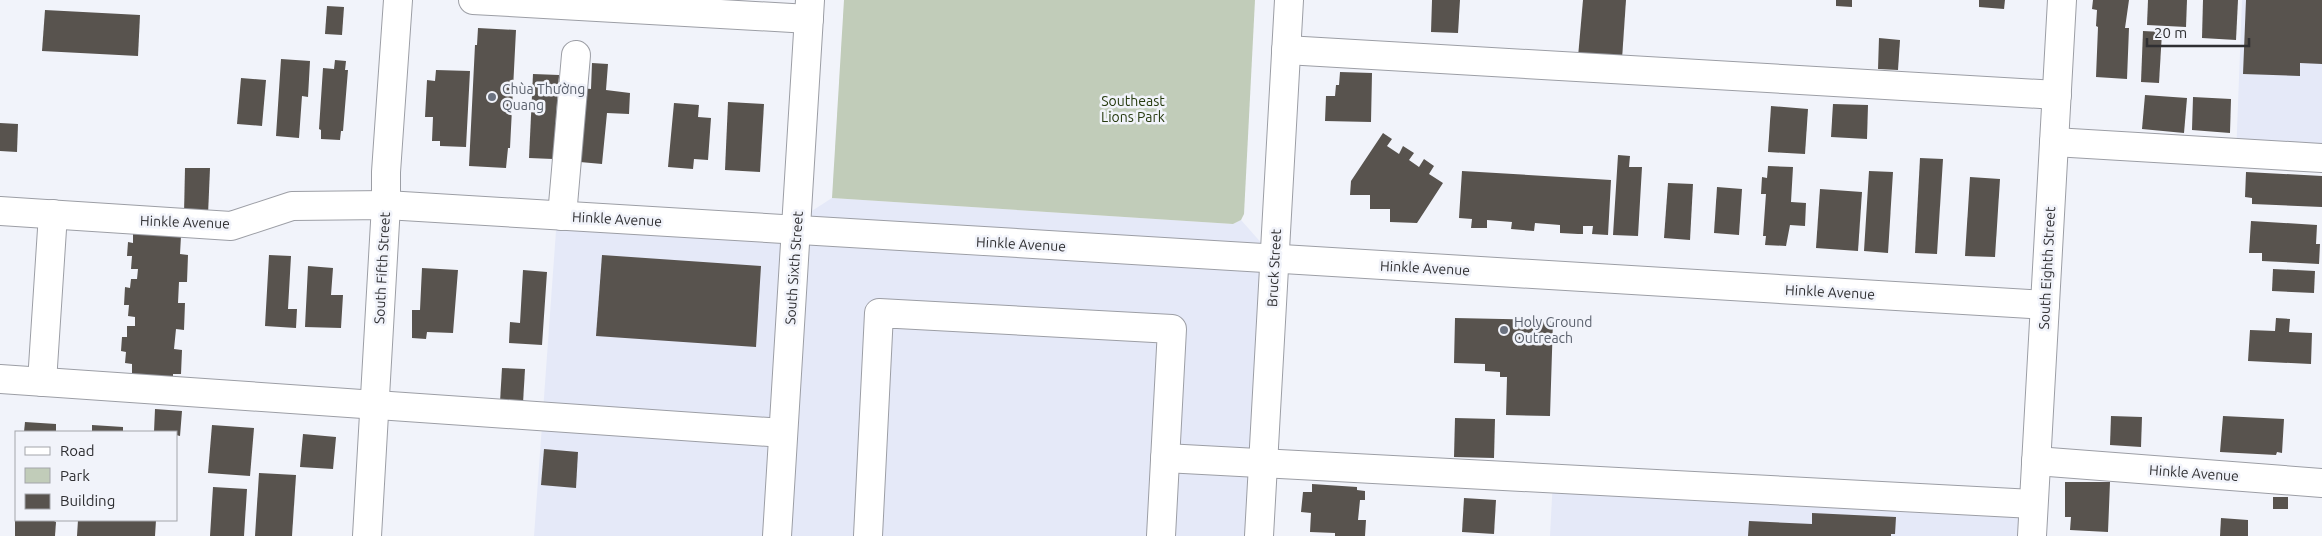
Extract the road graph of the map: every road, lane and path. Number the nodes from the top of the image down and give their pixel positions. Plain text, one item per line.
1 (398, 0) edge
2 (473, 0) edge
3 (1289, 0) edge
4 (2062, 0) edge
5 (810, 10) edge
6 (1286, 50) junction
7 (576, 55) dead end
8 (2057, 95) junction
9 (2054, 142) junction
10 (2322, 158) edge
11 (386, 205) junction
12 (0, 211) edge
13 (52, 214) junction
14 (562, 216) junction
15 (797, 230) junction
16 (1275, 259) junction
17 (2045, 305) junction
18 (0, 379) edge
19 (42, 382) junction
20 (374, 404) junction
21 (784, 433) junction
22 (1165, 458) junction
23 (2036, 461) junction
24 (1263, 463) junction
25 (2322, 483) edge
26 (2034, 504) junction
27 (367, 536) edge
28 (777, 536) edge
29 (868, 536) edge
30 (1161, 536) edge
31 (1259, 536) edge
32 (2032, 536) edge

1 - 11 street, South Fifth Street
2 - 5 street
3 - 6 street, Bruck Street
4 - 8 street, South Eighth Street
5 - 15 street, South Sixth Street
6 - 8 street
6 - 16 street, Bruck Street
7 - 14 street
8 - 9 street, South Eighth Street
9 - 10 street
9 - 17 street, South Eighth Street
11 - 13 street, Hinkle Avenue
11 - 14 street, Hinkle Avenue
11 - 20 street, South Fifth Street
12 - 13 street, Hinkle Avenue
13 - 19 street
14 - 15 street, Hinkle Avenue
15 - 16 street, Hinkle Avenue
15 - 21 street, South Sixth Street
16 - 17 street, Hinkle Avenue
16 - 24 street, Bruck Street
17 - 23 street, South Eighth Street
18 - 19 street
19 - 20 street
20 - 21 street
20 - 27 street, South Fifth Street
21 - 28 street, South Sixth Street
22 - 24 street
22 - 29 street
22 - 30 street
23 - 25 street, Hinkle Avenue
23 - 26 street, South Eighth Street
24 - 26 street
24 - 31 street, Bruck Street
26 - 32 street, South Eighth Street

